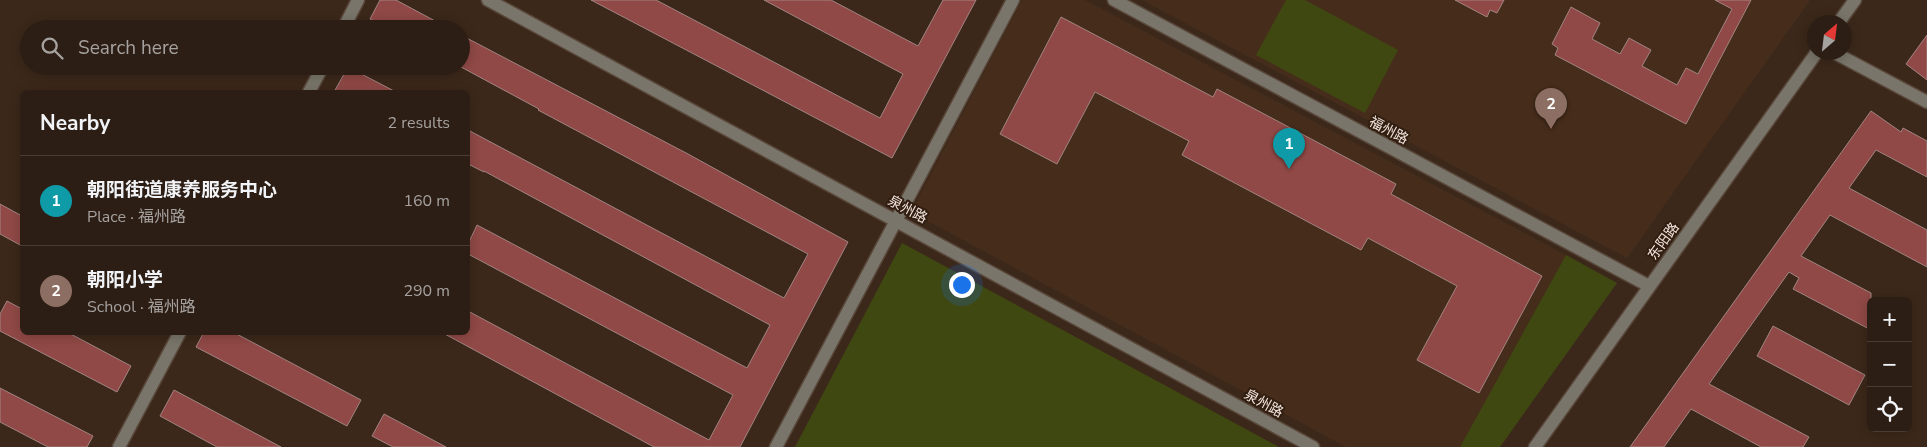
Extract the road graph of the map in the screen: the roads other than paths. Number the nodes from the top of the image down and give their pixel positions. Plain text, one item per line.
1 (358, 0) edge
2 (488, 0) edge
3 (1013, 0) edge
4 (1114, 0) edge
5 (1855, 0) edge
6 (1843, 15) edge
7 (348, 20) edge
8 (1811, 60) edge
9 (1849, 60) edge
10 (318, 75) edge
11 (309, 90) edge
12 (1927, 102) edge
13 (897, 220) junction
14 (1649, 286) junction
15 (178, 335) edge
16 (119, 447) edge
17 (776, 447) edge
18 (1313, 447) edge
19 (1535, 447) edge

1 - 7 street
2 - 13 street, 泉州路
3 - 13 street
4 - 14 street, 福州路
5 - 6 street
8 - 14 street, 东阳路
9 - 12 street
10 - 11 street
13 - 17 street
13 - 18 street, 泉州路
14 - 19 street, 东阳路
15 - 16 street

